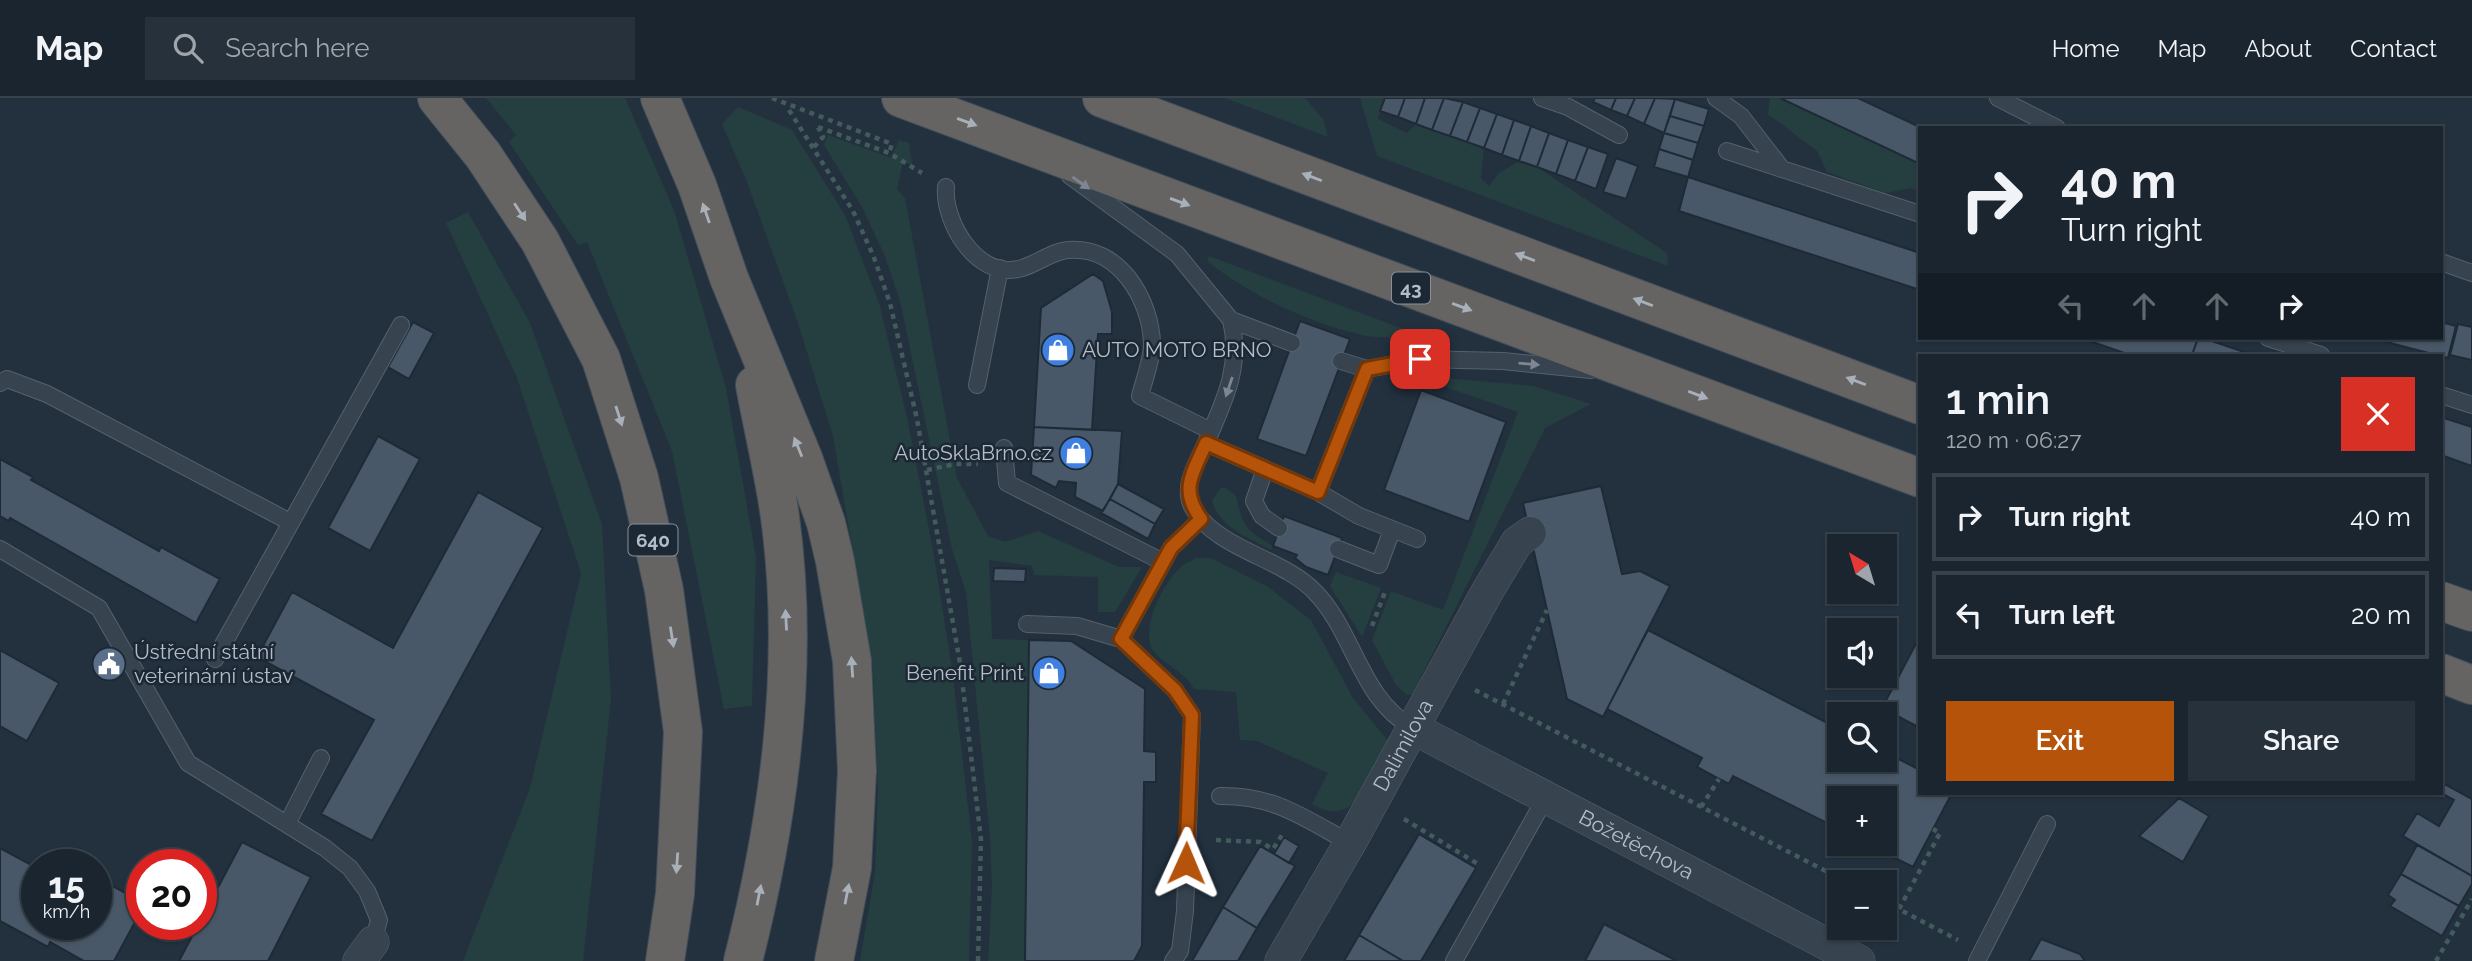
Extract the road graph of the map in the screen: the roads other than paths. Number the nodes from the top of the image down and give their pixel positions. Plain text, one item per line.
1 (437, 98) edge
2 (660, 98) edge
3 (902, 98) edge
4 (1102, 98) edge
5 (1542, 98) edge
6 (1717, 98) edge
7 (1998, 98) edge
8 (1570, 103) edge
9 (2048, 126) edge
10 (1619, 135) dead end
11 (1025, 144) junction
12 (1727, 152) dead end
13 (1782, 169) junction
14 (946, 187) road end
15 (1918, 213) edge
16 (2443, 263) edge
17 (1000, 268) junction
18 (2472, 273) edge
19 (729, 278) junction
20 (1231, 320) junction
21 (401, 325) dead end
22 (2274, 340) edge
23 (1292, 343) dead end
24 (2318, 354) edge
25 (1341, 361) dead end
26 (1367, 369) junction
27 (1646, 375) junction
28 (0, 383) edge
29 (977, 384) dead end
30 (2443, 396) edge
31 (1918, 404) edge
32 (2472, 405) edge
33 (1209, 437) junction
34 (1004, 448) dead end
35 (1265, 469) junction
36 (1918, 477) edge
37 (1318, 492) junction
38 (1201, 519) junction
39 (290, 522) junction
40 (1279, 528) dead end
41 (1392, 530) junction
42 (1530, 533) dead end
43 (1417, 538) dead end
44 (0, 549) edge
45 (1338, 549) dead end
46 (1163, 562) junction
47 (2443, 602) edge
48 (2472, 612) edge
49 (1027, 624) dead end
50 (1121, 639) junction
51 (215, 659) dead end
52 (2443, 674) edge
53 (2472, 685) edge
54 (1413, 728) junction
55 (321, 758) dead end
56 (1220, 796) dead end
57 (1546, 797) junction
58 (287, 824) junction
59 (2047, 824) dead end
60 (1350, 843) junction
61 (366, 952) edge
62 (1981, 954) edge
63 (665, 961) edge
64 (743, 961) edge
65 (834, 961) edge
66 (1173, 961) edge
67 (1281, 961) edge
68 (1454, 961) edge
69 (1860, 961) edge

1 -> 63 highway, 640
19 -> 2 highway
3 -> 11 highway, 43
31 -> 4 highway
5 - 8 lane
6 - 13 lane
7 - 9 lane
8 - 10 lane
11 -> 20 lane
11 -> 27 highway, 43
12 - 13 lane
13 - 15 lane
14 - 17 lane
16 - 18 lane
17 - 29 lane
17 - 33 lane
64 -> 19 highway
65 -> 19 highway
20 - 23 lane
20 -> 33 lane
21 - 39 lane
22 - 24 lane
25 - 26 lane
26 -> 27 lane
26 - 37 lane
27 -> 36 highway, 43
28 - 39 lane
30 - 32 lane
33 - 35 lane
33 - 38 lane
34 - 46 lane
35 - 37 lane
35 - 40 lane
37 - 41 lane
38 - 46 lane
38 - 54 lane
39 - 51 lane
41 - 43 lane
41 - 45 lane
42 - 54 street, Dalimilova
44 - 58 lane
46 - 50 lane
47 - 48 highway
49 - 50 lane
50 - 66 lane
52 - 53 highway
54 - 57 street, Božetěchova
54 - 60 street, Dalimilova
55 - 58 lane
56 - 60 lane
57 - 68 lane
57 - 69 street, Božetěchova
58 - 61 lane
59 - 62 lane
60 - 67 street, Dalimilova

